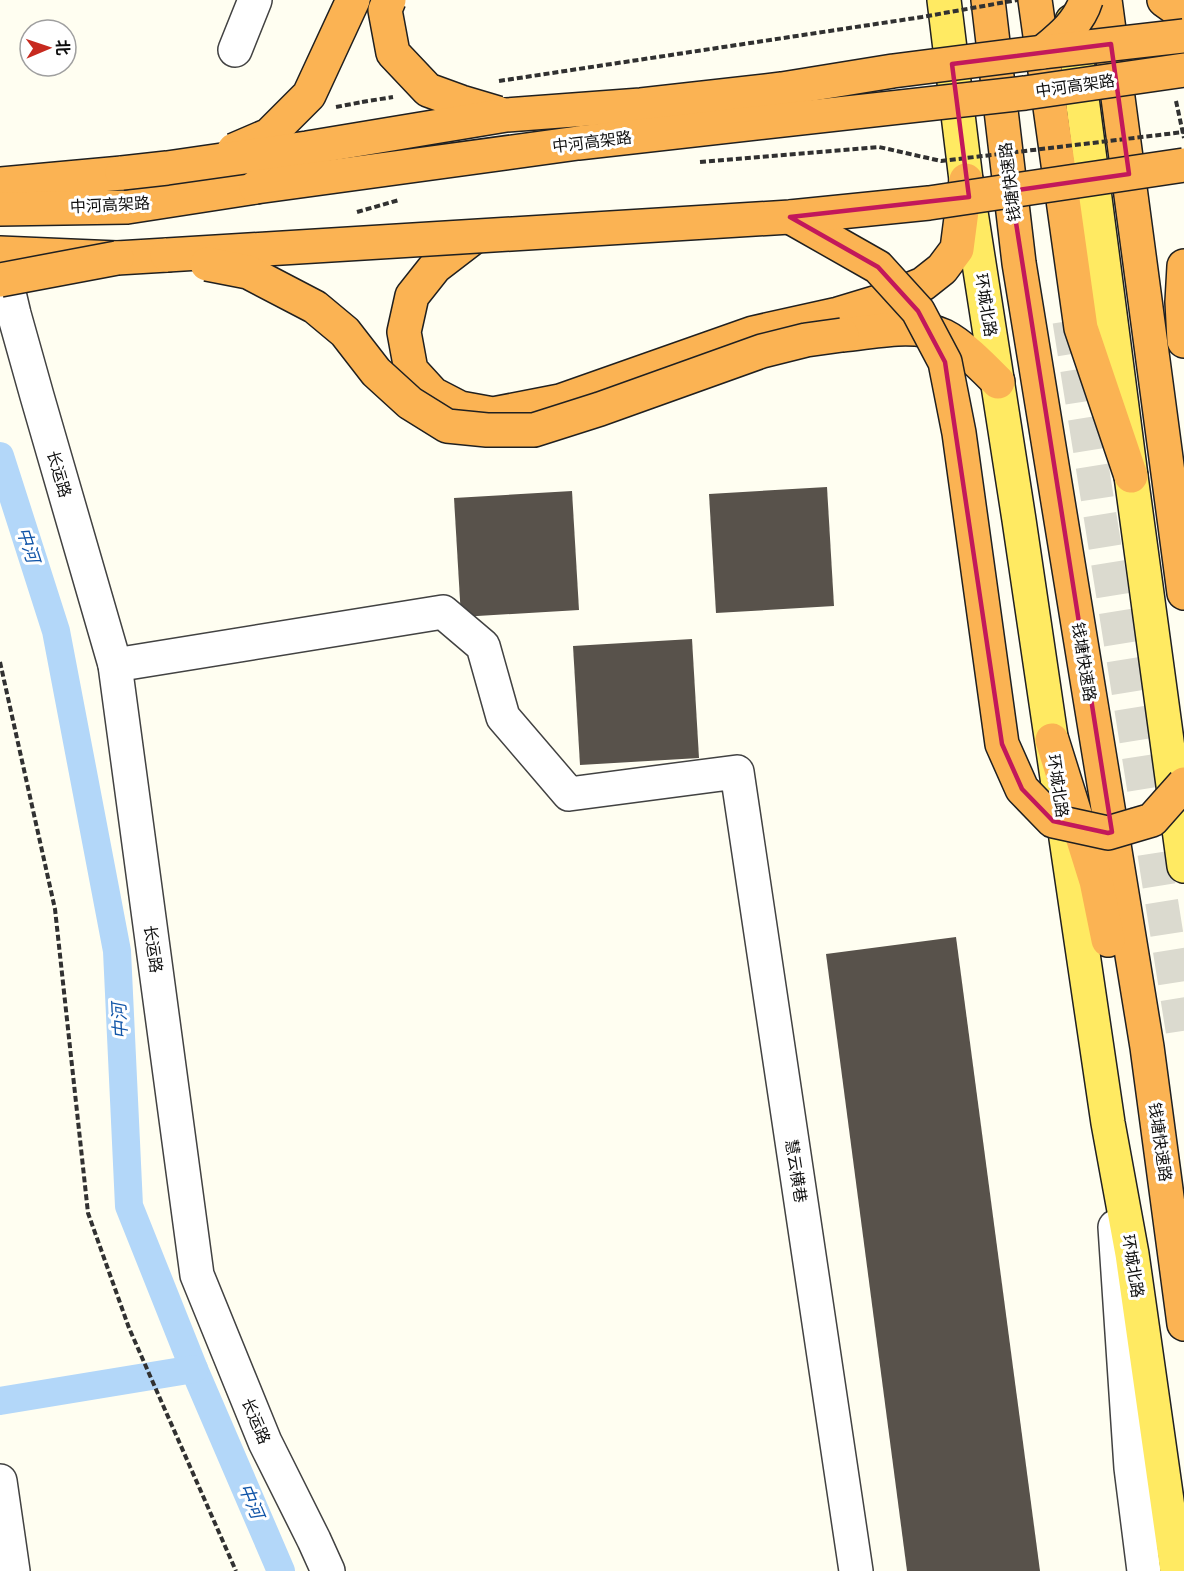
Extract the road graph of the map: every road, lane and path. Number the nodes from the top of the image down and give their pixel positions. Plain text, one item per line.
1 (255, 0) edge
2 (353, 0) edge
3 (389, 0) edge
4 (944, 0) edge
5 (988, 0) edge
6 (1017, 0) edge
7 (1035, 0) edge
8 (1069, 0) edge
9 (1086, 0) edge
10 (1105, 0) edge
11 (1164, 0) edge
12 (1184, 11) edge
13 (1184, 36) edge
14 (235, 50) dead end
15 (1043, 52) junction
16 (1184, 70) edge
17 (490, 82) dead end
18 (397, 97) dead end
19 (362, 102) dead end
20 (506, 115) junction
21 (1184, 132) edge
22 (204, 162) junction
23 (693, 163) dead end
24 (1184, 165) edge
25 (966, 180) junction
26 (0, 184) edge
27 (127, 207) junction
28 (0, 209) edge
29 (790, 217) junction
30 (0, 222) edge
31 (474, 237) junction
32 (0, 254) edge
33 (167, 255) junction
34 (117, 258) junction
35 (1184, 266) edge
36 (0, 280) edge
37 (7, 314) edge
38 (840, 324) junction
39 (1184, 341) edge
40 (998, 382) junction
41 (1131, 476) junction
42 (1184, 593) edge
43 (0, 662) edge
44 (115, 664) junction
45 (1052, 740) junction
46 (1184, 784) edge
47 (1184, 866) edge
48 (1108, 1124) junction
49 (1175, 1253) junction
50 (1184, 1324) edge
51 (0, 1481) edge
52 (13, 1571) edge
53 (236, 1571) edge
54 (328, 1571) edge
55 (856, 1571) edge
56 (1144, 1571) edge
57 (1177, 1571) edge

1 - 14 street
2 - 22 highway, bridge
3 - 20 highway, bridge
4 - 25 main road, 环城北路
5 - 49 highway, 钱塘快速路
6 - 17 path, bridge
7 - 41 highway
8 - 41 main road
9 - 15 highway, bridge
10 - 42 highway
11 - 12 highway
13 - 15 highway, bridge
15 - 20 highway, bridge
16 - 27 highway, 中河高架路, bridge
18 - 19 path, bridge
20 - 22 highway, bridge
21 - 23 path, bridge
22 - 26 highway, bridge
24 - 29 highway, bridge
25 - 38 highway
25 - 40 main road, 环城北路
27 - 28 highway, 中河高架路
27 - 30 highway
29 - 31 highway, bridge
29 - 46 highway, bridge
31 - 33 highway, bridge
31 - 38 highway
32 - 34 highway, bridge
32 - 37 street, 长运路
33 - 34 highway
33 - 38 highway, bridge
34 - 36 highway, bridge
35 - 39 highway
37 - 44 street, 长运路
38 - 40 highway
40 - 45 main road, 环城北路
41 - 47 main road
43 - 53 path
44 - 54 street, 长运路
44 - 55 street, 慧云横巷
45 - 48 main road, 环城北路
45 - 49 highway
48 - 56 street
48 - 57 main road, 环城北路
49 - 50 highway, 钱塘快速路
51 - 52 street

